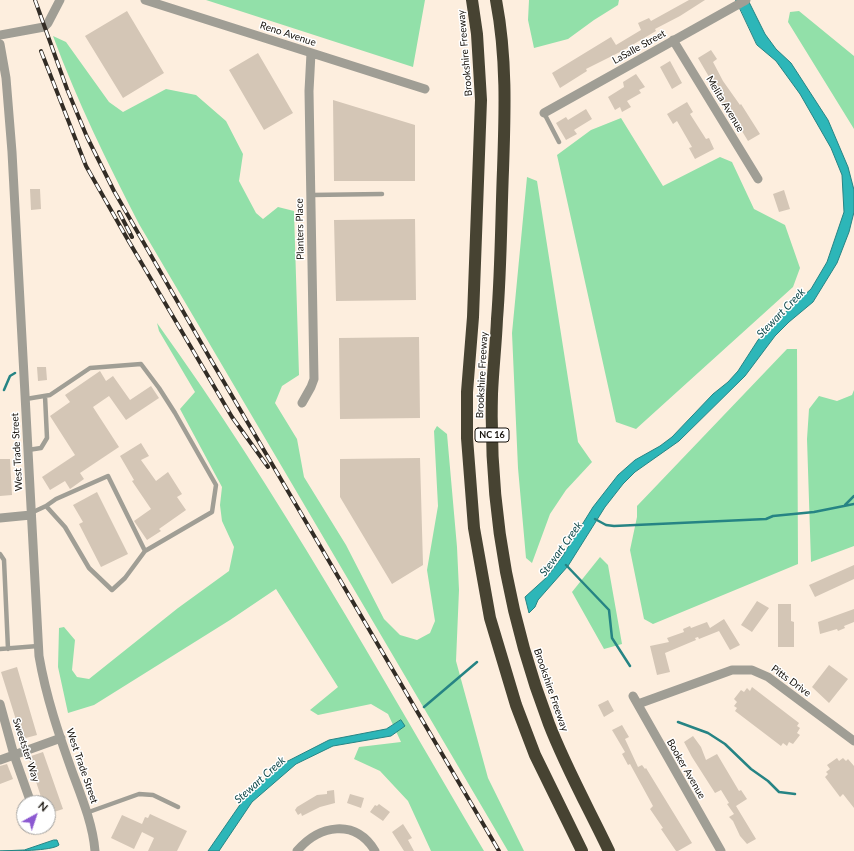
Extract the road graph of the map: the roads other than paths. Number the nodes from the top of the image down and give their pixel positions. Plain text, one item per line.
1 (60, 0) edge
2 (145, 0) edge
3 (472, 0) edge
4 (496, 0) edge
5 (746, 0) edge
6 (0, 35) edge
7 (673, 40) junction
8 (0, 44) edge
9 (311, 53) junction
10 (425, 89) dead end
11 (544, 113) joint
12 (559, 142) dead end
13 (758, 179) dead end
14 (382, 194) dead end
15 (311, 195) junction
16 (45, 396) junction
17 (26, 399) junction
18 (302, 403) dead end
19 (28, 450) junction
20 (46, 506) junction
21 (31, 514) junction
22 (0, 518) edge
23 (145, 551) junction
24 (0, 554) edge
25 (38, 646) junction
26 (0, 649) edge
27 (8, 649) junction
28 (636, 700) joint
29 (0, 704) edge
30 (61, 738) junction
31 (854, 741) edge
32 (14, 755) junction
33 (0, 760) edge
34 (28, 795) edge
35 (178, 807) dead end
36 (86, 813) junction
37 (95, 851) edge
38 (297, 851) edge
39 (375, 851) edge
40 (582, 851) edge
41 (609, 851) edge
42 (721, 851) edge

1 - 6 street
2 - 9 street, Reno Avenue
3 - 40 highway, Brookshire Freeway / NC 16
4 - 41 highway, Brookshire Freeway / NC 16
5 - 7 street, LaSalle Street
7 - 11 street, LaSalle Street
7 - 13 street, Melita Avenue
8 - 17 street, West Trade Street
9 - 10 street, Reno Avenue
9 - 15 street, Planters Place
11 - 12 lane
14 - 15 lane
15 - 18 street, Planters Place
16 - 17 lane
16 - 19 lane
16 - 23 lane
17 - 19 street, West Trade Street
19 - 21 street, West Trade Street
20 - 21 lane
20 - 23 lane
20 - 23 lane
21 - 22 street
21 - 25 street, West Trade Street
24 - 27 lane
25 - 27 lane
25 - 30 street, West Trade Street
26 - 27 lane
28 - 31 street, Pitts Drive
28 - 42 street, Booker Avenue
29 - 32 street, Sweetster Way
30 - 32 street
30 - 36 street, West Trade Street
32 - 33 street
32 - 34 street, Sweetster Way
35 - 36 lane
36 - 37 street, West Trade Street
38 - 39 street

